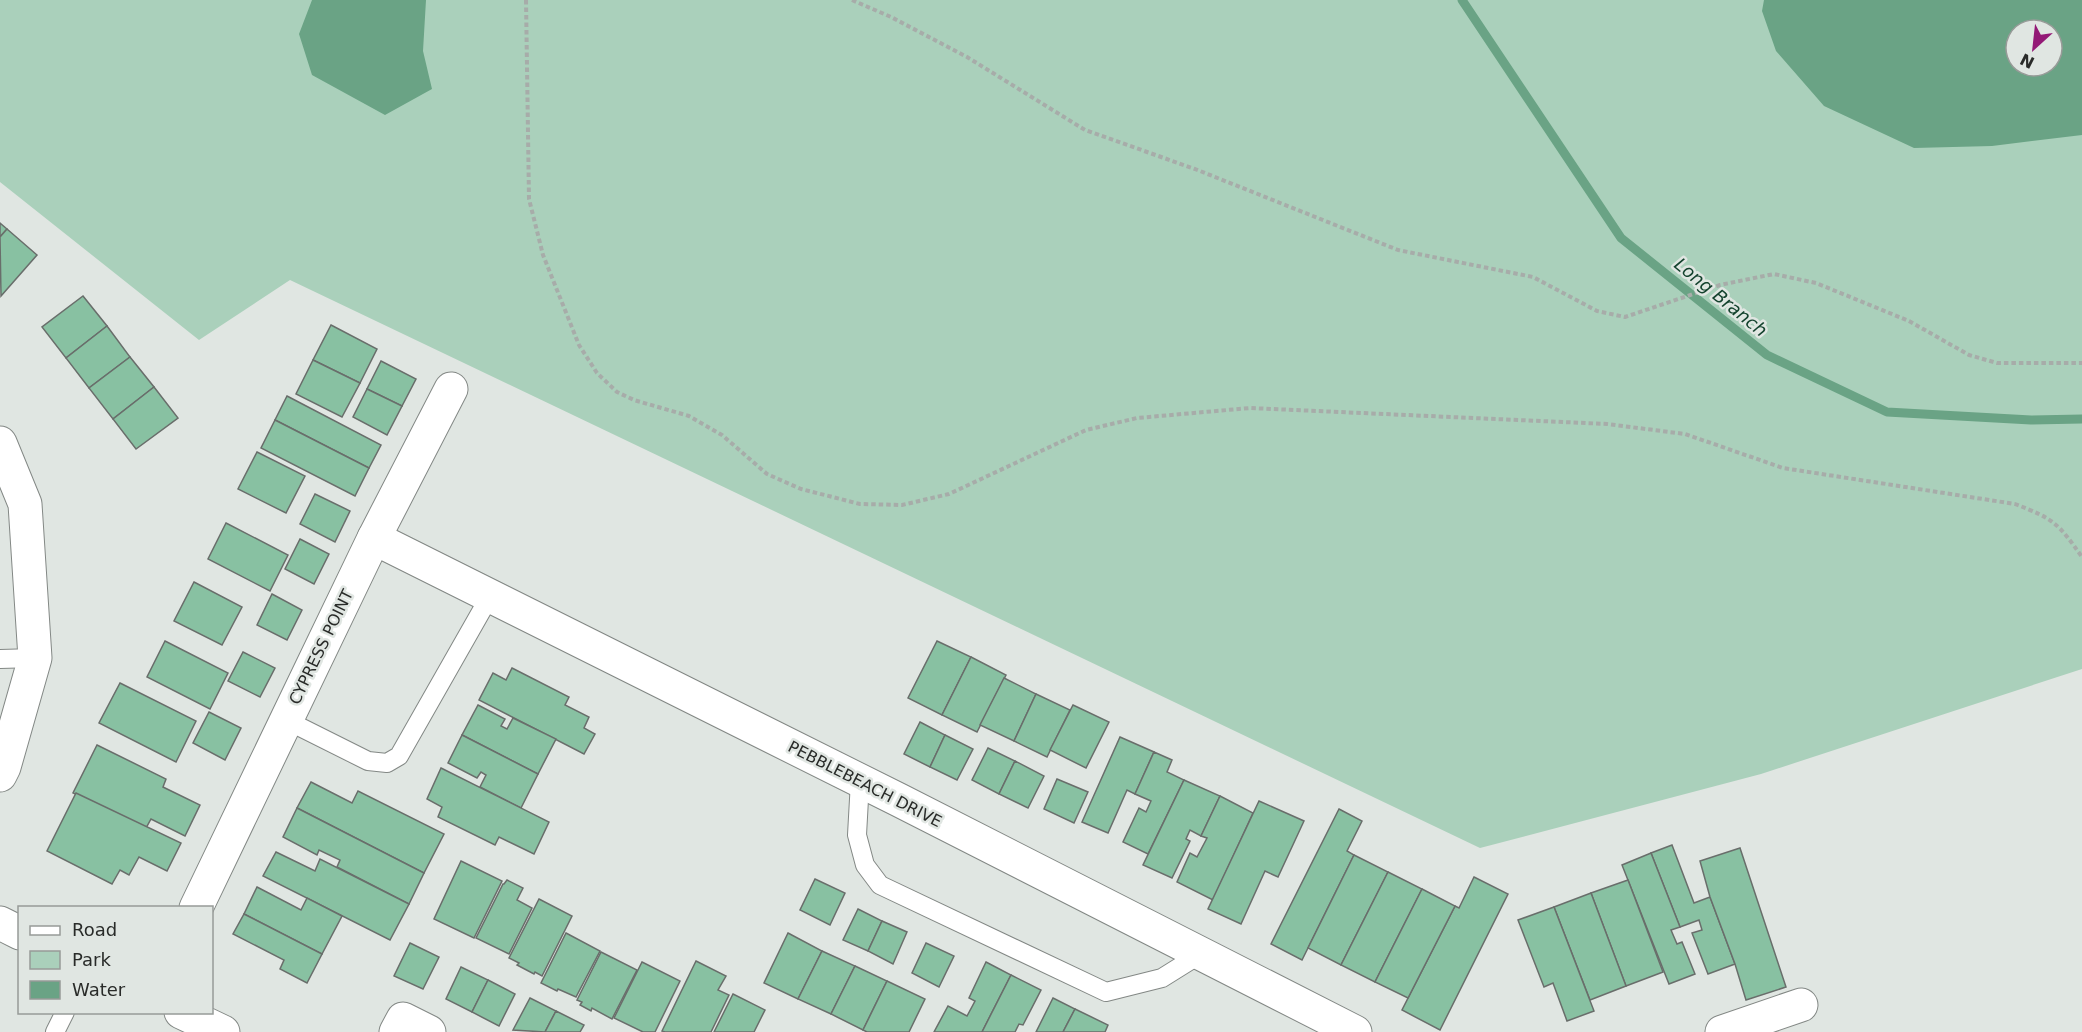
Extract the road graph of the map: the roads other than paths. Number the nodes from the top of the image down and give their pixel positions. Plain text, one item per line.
1 (451, 389) dead end
2 (0, 443) edge
3 (374, 538) junction
4 (490, 596) junction
5 (35, 658) junction
6 (0, 659) edge
7 (286, 720) junction
8 (0, 775) edge
9 (860, 781) junction
10 (197, 906) edge
11 (0, 923) edge
12 (18, 932) edge
13 (1202, 953) junction
14 (1801, 1005) dead end
15 (64, 1014) edge
16 (185, 1014) edge
17 (55, 1032) edge
18 (223, 1032) edge
19 (396, 1032) edge
20 (429, 1032) edge
21 (1355, 1032) edge
22 (1722, 1032) edge

1 - 3 street, CYPRESS POINT
2 - 5 street
3 - 4 street, PEBBLEBEACH DRIVE
3 - 7 street, CYPRESS POINT
4 - 7 lane
4 - 9 street, PEBBLEBEACH DRIVE
5 - 6 lane
5 - 8 street
7 - 10 street, CYPRESS POINT
9 - 13 street, PEBBLEBEACH DRIVE
9 - 13 lane
11 - 12 street
13 - 21 street, PEBBLEBEACH DRIVE
14 - 22 street
15 - 17 lane
16 - 18 street
19 - 20 street

